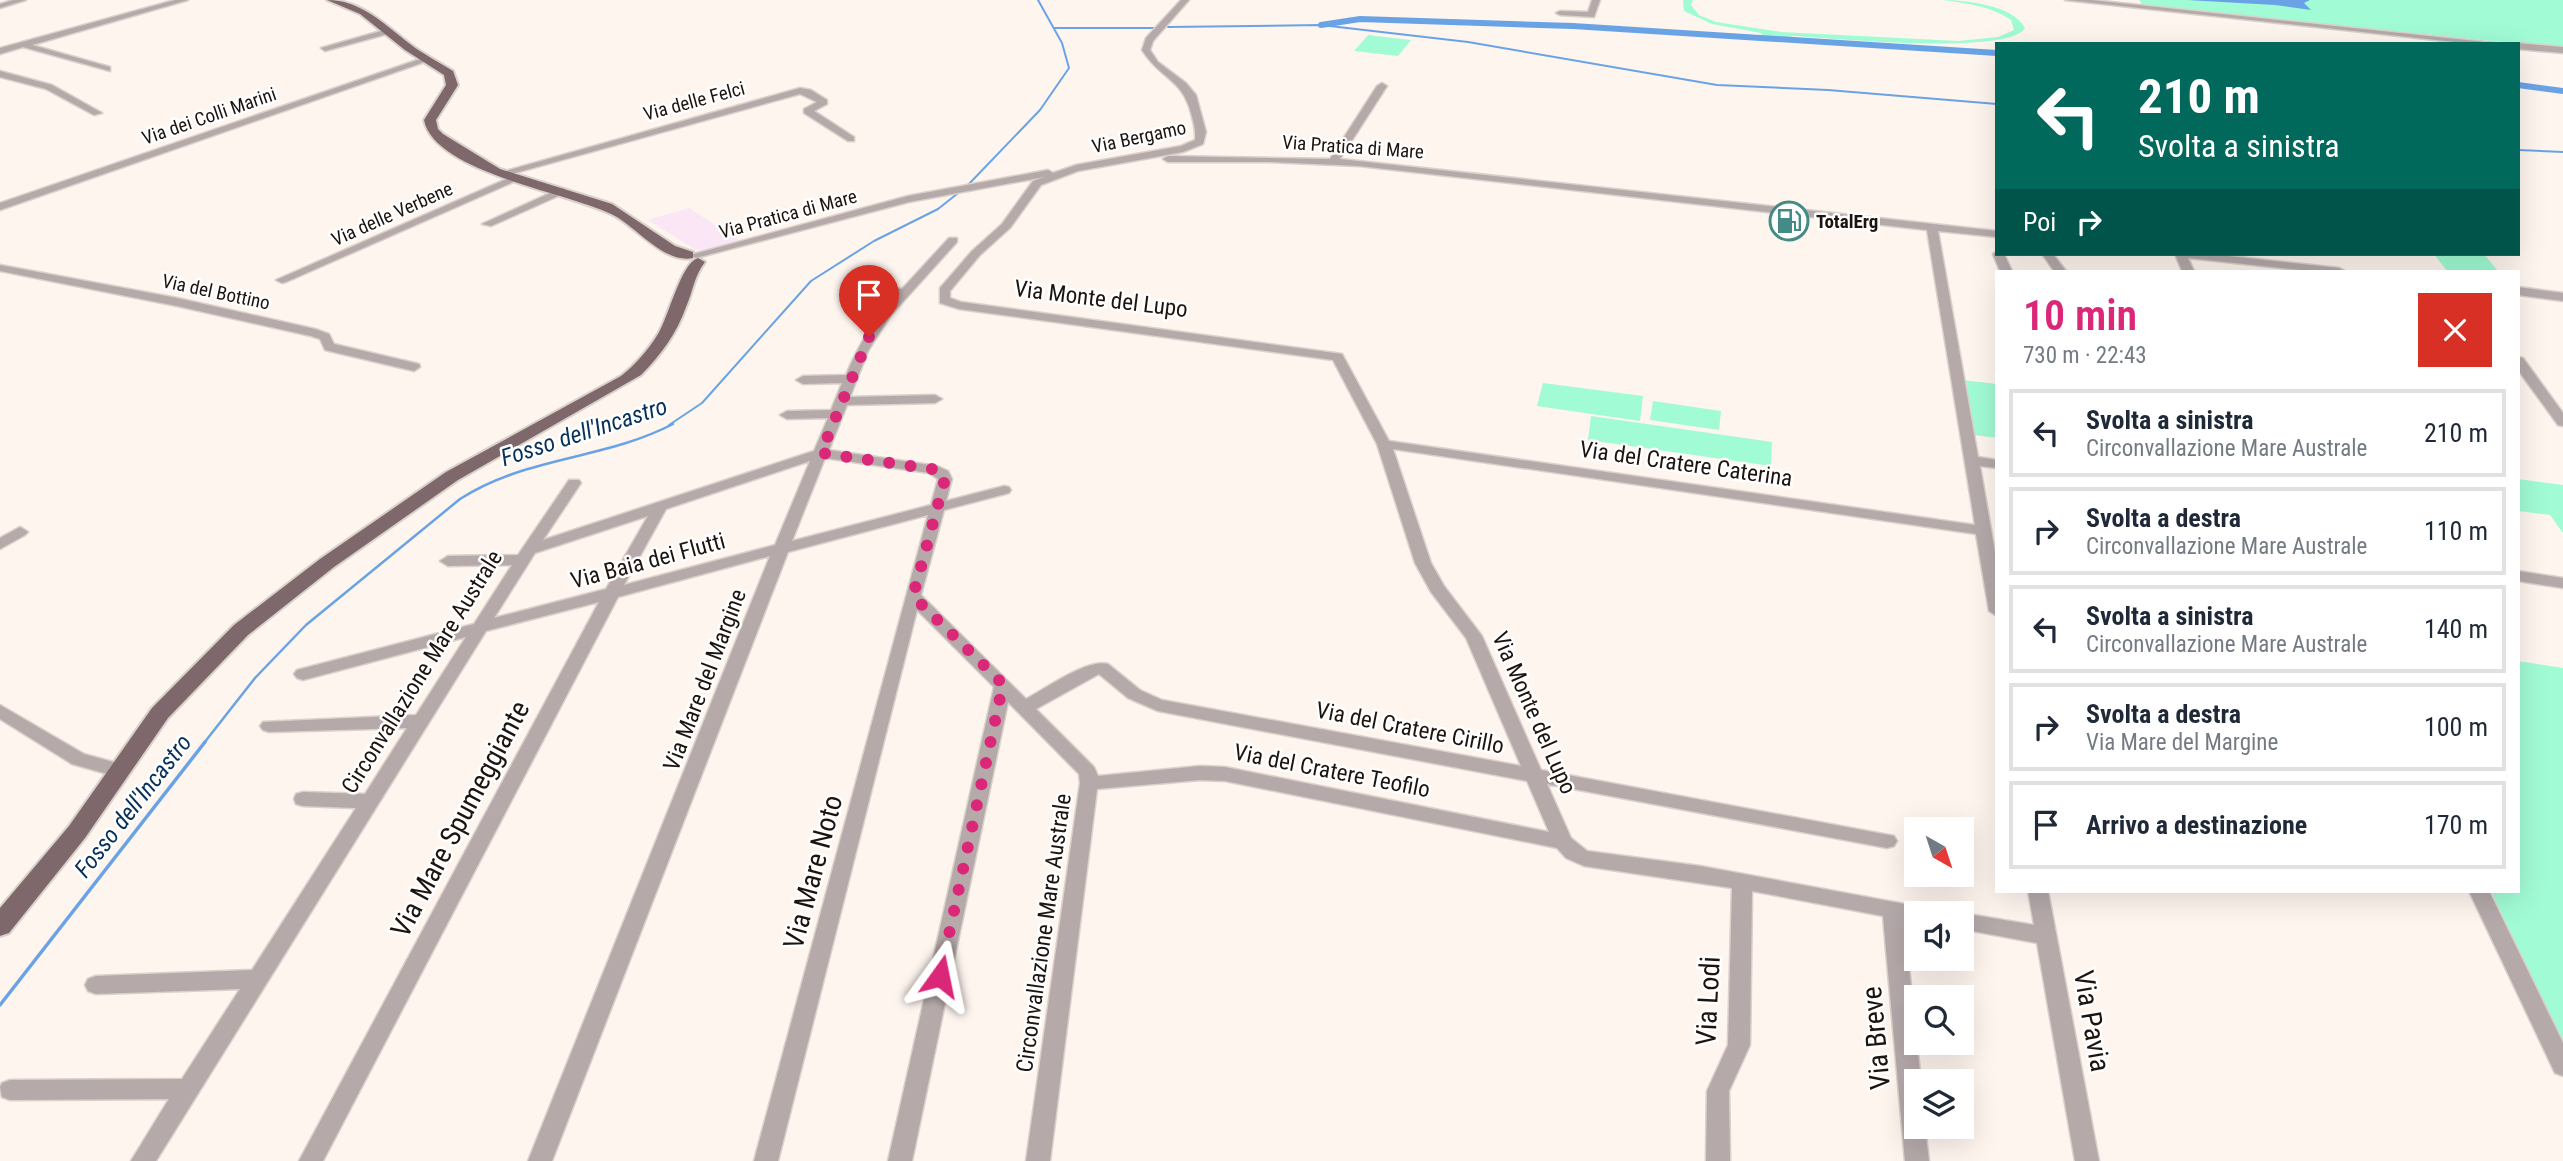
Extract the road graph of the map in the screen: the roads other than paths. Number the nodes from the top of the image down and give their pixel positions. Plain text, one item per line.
1 (22, 0) edge
2 (184, 0) edge
3 (332, 0) edge
4 (1185, 0) edge
5 (2069, 0) edge
6 (1595, 3) edge
7 (1581, 4) dead end
8 (0, 6) edge
9 (1560, 13) dead end
10 (385, 28) junction
11 (332, 39) dead end
12 (2480, 42) edge
13 (23, 44) junction
14 (2520, 46) edge
15 (325, 48) dead end
16 (2563, 50) edge
17 (0, 51) edge
18 (429, 59) junction
19 (107, 69) dead end
20 (0, 74) edge
21 (1382, 86) dead end
22 (97, 113) dead end
23 (851, 139) dead end
24 (1334, 161) junction
25 (1076, 168) junction
26 (500, 174) junction
27 (515, 179) junction
28 (561, 191) junction
29 (0, 207) edge
30 (487, 224) dead end
31 (1932, 226) junction
32 (1994, 233) edge
33 (953, 240) dead end
34 (2049, 256) edge
35 (2199, 256) edge
36 (687, 260) junction
37 (0, 268) edge
38 (2059, 270) edge
39 (2330, 270) edge
40 (282, 280) dead end
41 (858, 287) dead end
42 (905, 292) junction
43 (2520, 292) edge
44 (2563, 297) edge
45 (2520, 364) edge
46 (414, 366) dead end
47 (850, 379) junction
48 (803, 380) dead end
49 (2543, 396) junction
50 (935, 399) dead end
51 (2563, 399) edge
52 (839, 407) junction
53 (787, 415) dead end
54 (2563, 422) edge
55 (1384, 444) junction
56 (821, 453) junction
57 (1970, 460) junction
58 (1995, 464) edge
59 (574, 484) dead end
60 (1004, 490) dead end
61 (661, 505) junction
62 (937, 508) junction
63 (1981, 530) junction
64 (19, 532) dead end
65 (0, 544) edge
66 (780, 549) junction
67 (525, 555) junction
68 (448, 561) dead end
69 (2520, 576) edge
70 (2563, 583) edge
71 (611, 594) junction
72 (913, 596) junction
73 (1995, 600) edge
74 (477, 629) junction
75 (303, 674) dead end
76 (1003, 684) junction
77 (1026, 707) junction
78 (0, 711) edge
79 (419, 721) junction
80 (269, 726) dead end
81 (117, 769) junction
82 (1535, 776) junction
83 (1089, 783) junction
84 (303, 799) dead end
85 (369, 801) junction
86 (1887, 841) dead end
87 (1563, 842) junction
88 (1742, 882) junction
89 (2038, 893) edge
90 (2481, 893) edge
91 (1893, 909) junction
92 (1904, 911) edge
93 (3, 918) edge
94 (1974, 923) edge
95 (2046, 936) junction
96 (257, 979) junction
97 (96, 985) dead end
98 (2563, 1066) edge
99 (188, 1089) junction
100 (10, 1090) dead end
101 (143, 1161) edge
102 (311, 1161) edge
103 (540, 1161) edge
104 (766, 1161) edge
105 (900, 1161) edge
106 (1038, 1161) edge
107 (1718, 1161) edge
108 (1917, 1161) edge
109 (2087, 1161) edge

1 - 8 street
2 - 13 street
3 - 10 main road
4 - 25 street, Via Bergamo
5 - 12 street
6 - 7 street
6 - 9 street
10 - 11 street
10 - 15 street
10 - 18 main road
13 - 17 street
13 - 19 street
14 - 16 street
18 - 26 main road
18 - 29 street, Via dei Colli Marini
20 - 22 street
21 - 24 street
23 - 26 street, Via delle Felci
24 - 25 street, Via Pratica di Mare
24 - 31 street, Via Pratica di Mare
25 - 36 street, Via Pratica di Mare
25 - 55 street, Via Monte del Lupo
26 - 27 main road
27 - 28 main road
27 - 40 street, Via delle Verbene
28 - 30 street
28 - 36 main road
31 - 32 street, Via Pratica di Mare
31 - 57 street
33 - 42 street, Via Mare del Margine
34 - 38 street
35 - 39 street
36 - 81 main road
37 - 46 street, Via del Bottino
41 - 42 street
42 - 47 street, Via Mare del Margine
43 - 44 street
45 - 49 street
47 - 48 street
47 - 52 street, Via Mare del Margine
49 - 51 street
49 - 54 street
50 - 52 street
52 - 53 street
52 - 56 street, Via Mare del Margine
55 - 63 street, Via del Cratere Caterina
55 - 82 street, Via Monte del Lupo
56 - 61 street, Circonvallazione Mare Australe
56 - 62 street, Circonvallazione Mare Australe
56 - 66 street, Via Mare del Margine
57 - 58 street
57 - 63 street
59 - 67 street
60 - 62 street, Via Baia dei Flutti
61 - 67 street, Circonvallazione Mare Australe
61 - 71 street, Via Mare Spumeggiante
62 - 66 street, Via Baia dei Flutti
62 - 72 street, Circonvallazione Mare Australe
63 - 73 street
64 - 65 street
66 - 71 street, Via Baia dei Flutti
66 - 103 street, Via Mare del Margine
67 - 68 street
67 - 74 street, Circonvallazione Mare Australe
69 - 70 street
71 - 74 street, Via Baia dei Flutti
71 - 102 street, Via Mare Spumeggiante
72 - 76 street, Circonvallazione Mare Australe
72 - 104 street, Via Mare Noto
74 - 75 street, Via Baia dei Flutti
74 - 79 street, Circonvallazione Mare Australe
76 - 77 street, Circonvallazione Mare Australe
76 - 105 street
77 - 82 street, Via del Cratere Cirillo
77 - 83 street, Circonvallazione Mare Australe
78 - 81 street
79 - 80 street
79 - 85 street, Circonvallazione Mare Australe
81 - 93 main road
82 - 86 street, Via del Cratere Cirillo
82 - 87 street, Via Monte del Lupo
83 - 87 street, Via del Cratere Teofilo
83 - 106 street, Circonvallazione Mare Australe
84 - 85 street
85 - 96 street, Circonvallazione Mare Australe
87 - 88 street
88 - 91 street
88 - 107 street, Via Lodi
89 - 95 street, Via Pavia
90 - 98 street
91 - 92 street
91 - 108 street, Via Breve
94 - 95 street
95 - 109 street, Via Pavia
96 - 97 street
96 - 99 street, Circonvallazione Mare Australe
99 - 100 street
99 - 101 street, Circonvallazione Mare Australe

